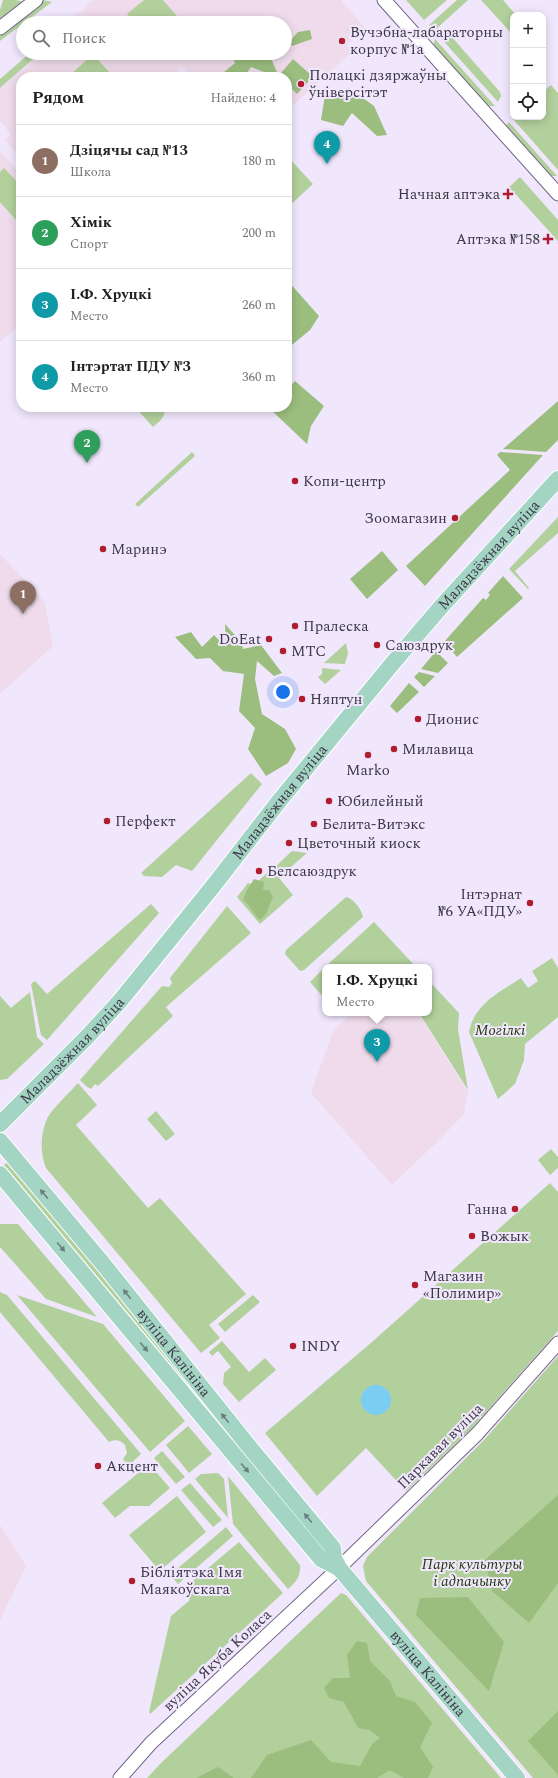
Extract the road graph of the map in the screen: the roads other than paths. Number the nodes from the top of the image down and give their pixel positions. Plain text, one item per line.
1 (36, 0) edge
2 (384, 0) edge
3 (0, 28) edge
4 (558, 194) edge
5 (558, 479) edge
6 (0, 1124) edge
7 (0, 1141) edge
8 (0, 1174) edge
9 (558, 1343) edge
10 (339, 1568) junction
11 (120, 1778) edge
12 (517, 1778) edge

1 - 3 street
2 - 4 street
5 - 6 main road, Маладзёжная вуліца
10 -> 7 main road, вуліца Калініна
8 -> 10 main road, вуліца Калініна
9 - 10 street, Паркавая вуліца
10 - 11 street, вуліца Якуба Коласа
10 - 12 main road, вуліца Калініна

